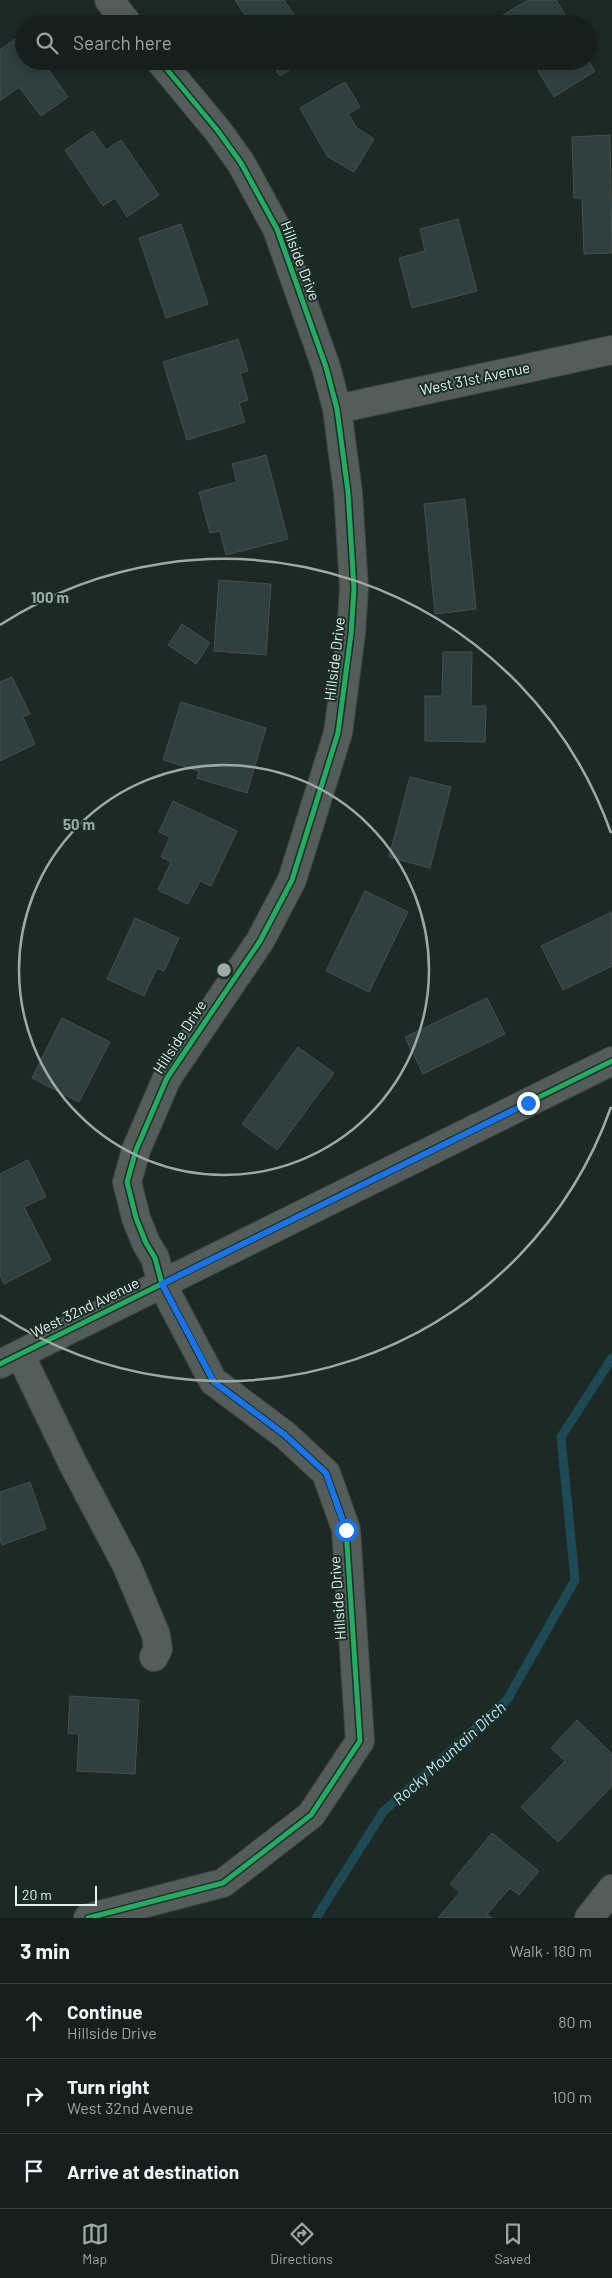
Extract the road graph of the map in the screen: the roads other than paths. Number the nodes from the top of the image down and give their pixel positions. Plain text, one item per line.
1 (108, 0) edge
2 (120, 15) edge
3 (167, 70) edge
4 (612, 350) edge
5 (337, 409) junction
6 (612, 1061) edge
7 (162, 1284) junction
8 (10, 1359) edge
9 (154, 1656) dead end
10 (612, 1889) edge
11 (88, 1918) edge
12 (589, 1918) edge

1 - 2 street
3 - 5 street, Hillside Drive
4 - 5 street, West 31st Avenue
5 - 7 street, Hillside Drive
6 - 7 street, West 32nd Avenue
7 - 8 street, West 32nd Avenue
7 - 11 street, Hillside Drive
8 - 9 street
10 - 12 street

